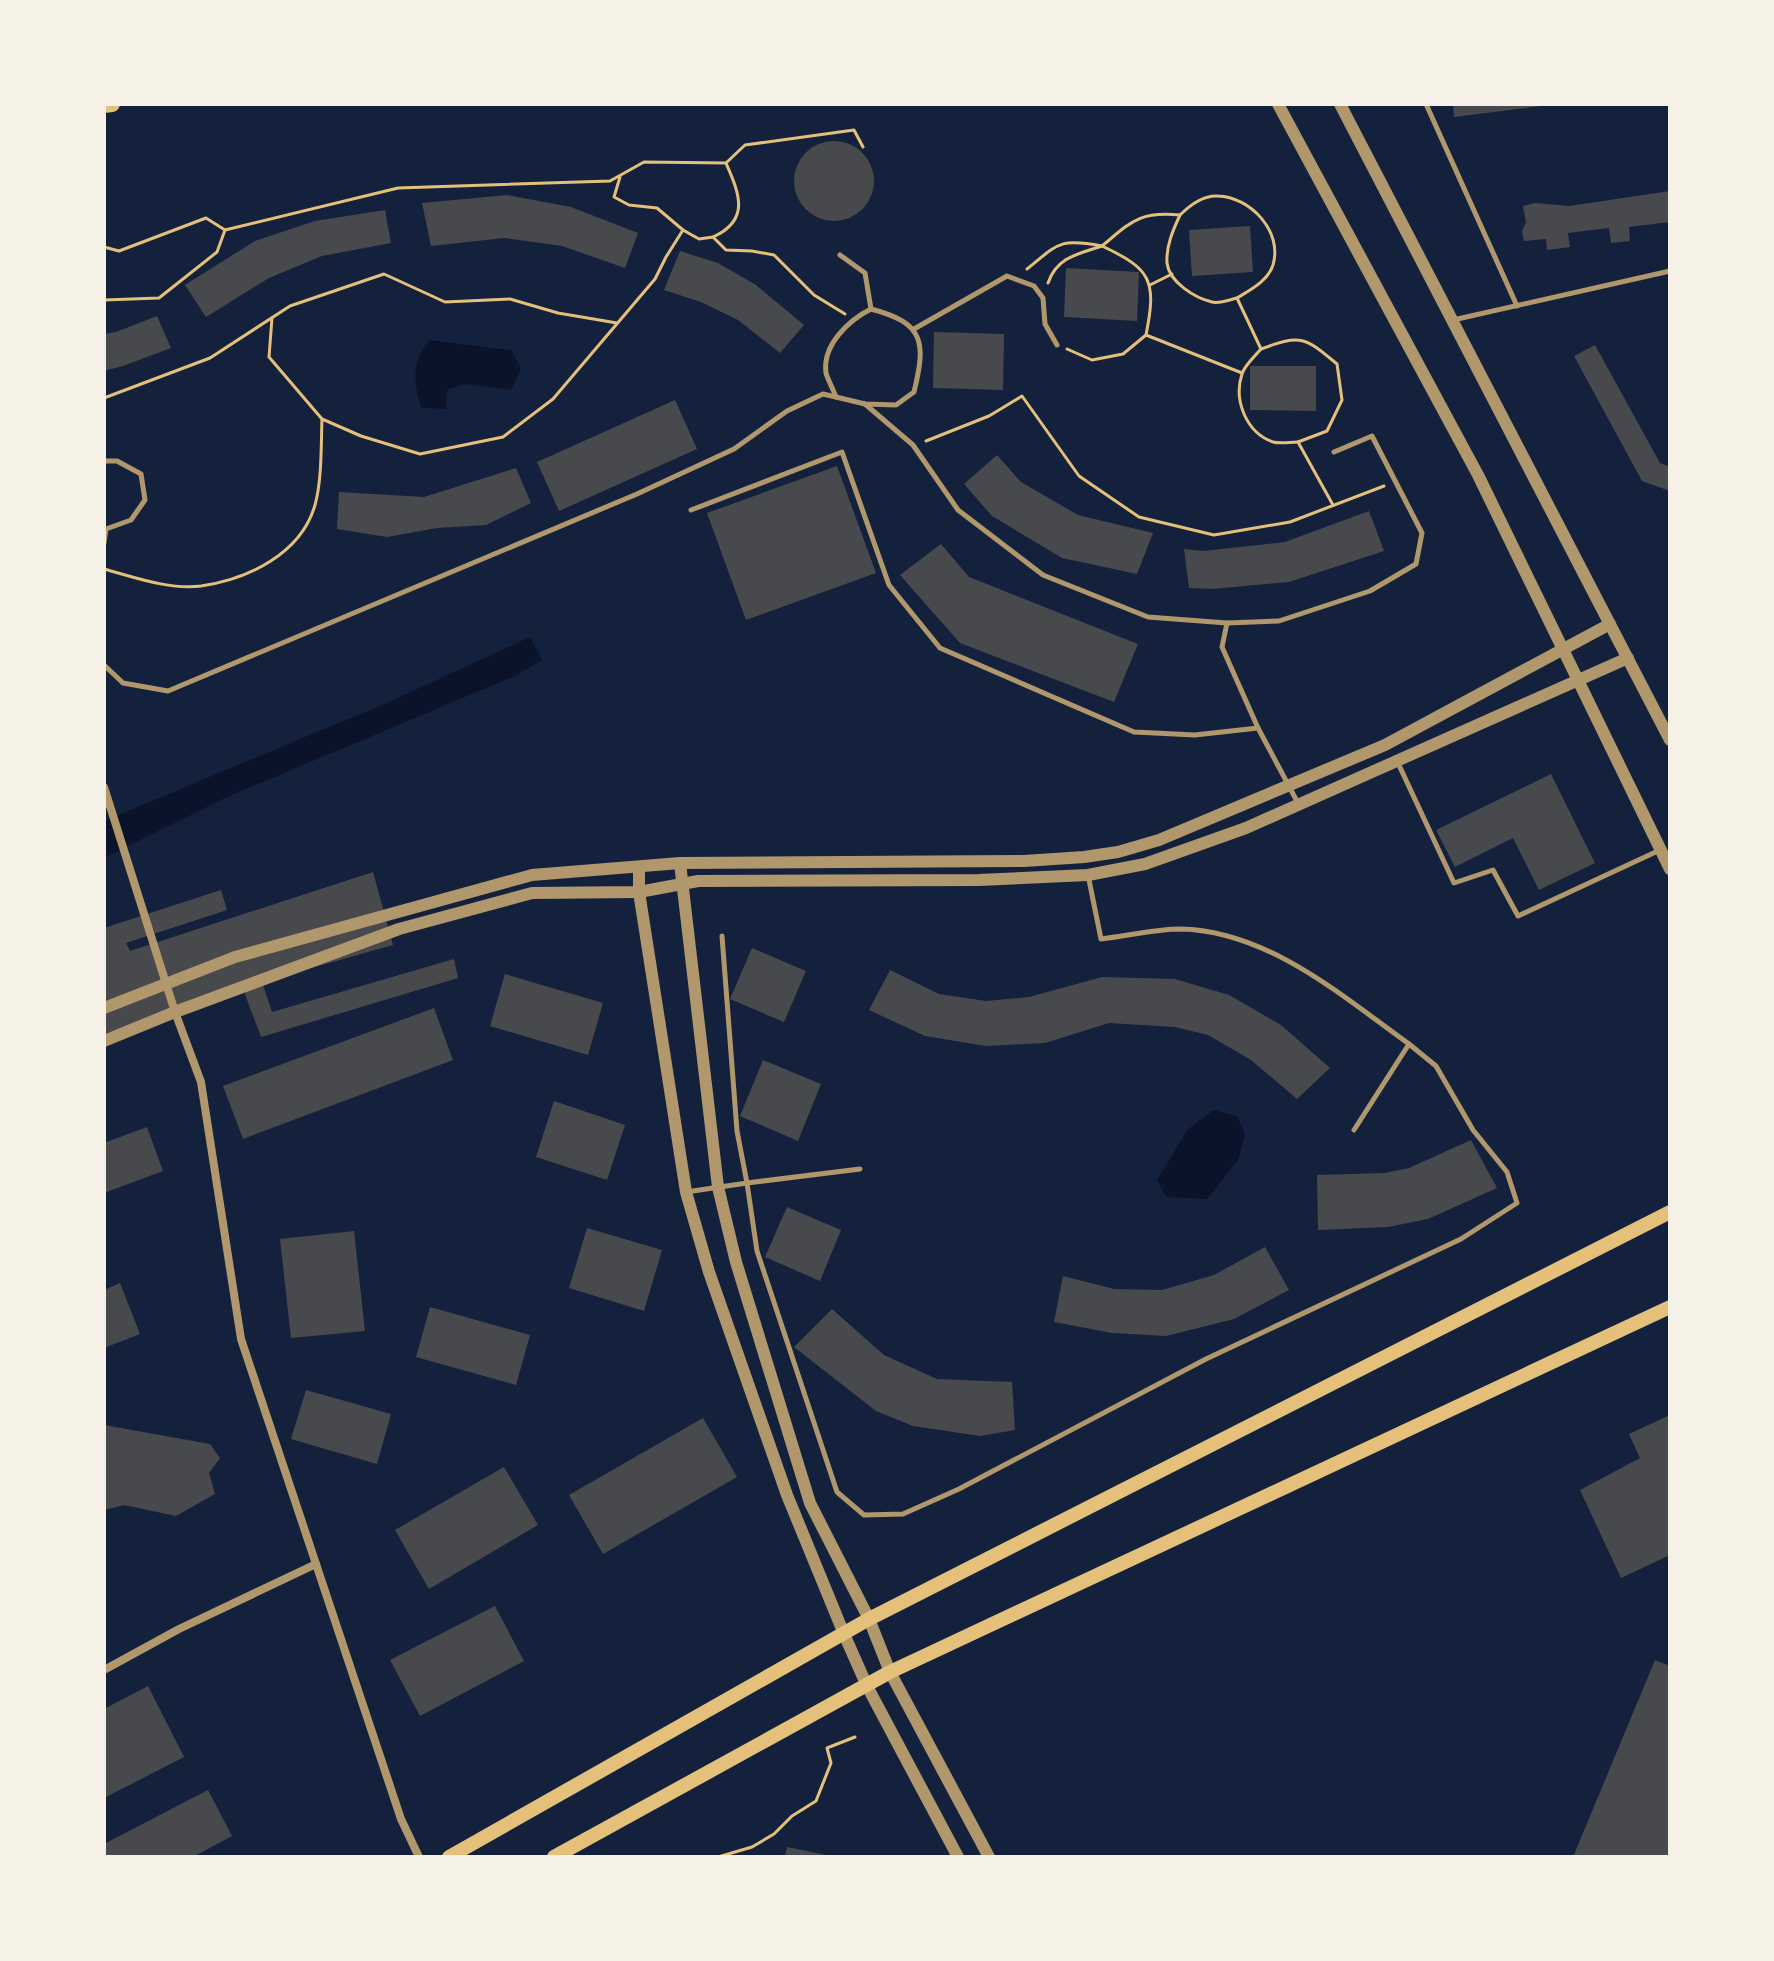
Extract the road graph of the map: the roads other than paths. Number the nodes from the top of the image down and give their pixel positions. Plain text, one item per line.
1 (112, 104) edge
2 (1278, 104) edge
3 (1340, 104) edge
4 (1426, 104) edge
5 (104, 105) edge
6 (840, 255) dead end
7 (1670, 271) edge
8 (1517, 306) junction
9 (871, 309) junction
10 (1452, 320) junction
11 (914, 329) junction
12 (1057, 345) road end
13 (836, 397) junction
14 (865, 404) junction
15 (1334, 452) dead end
16 (104, 461) edge
17 (691, 510) dead end
18 (105, 529) edge
19 (104, 543) edge
20 (1227, 623) junction
21 (1610, 624) junction
22 (1562, 647) junction
23 (1628, 658) junction
24 (104, 665) edge
25 (1579, 681) junction
26 (1258, 728) junction
27 (1670, 740) edge
28 (1397, 761) junction
29 (1290, 786) junction
30 (105, 792) edge
31 (1299, 805) junction
32 (1660, 849) junction
33 (680, 863) junction
34 (639, 867) junction
35 (1670, 869) edge
36 (1088, 875) junction
37 (683, 884) junction
38 (639, 892) junction
39 (722, 936) dead end
40 (167, 984) junction
41 (104, 1008) edge
42 (175, 1012) junction
43 (104, 1041) edge
44 (1409, 1044) junction
45 (1354, 1130) dead end
46 (860, 1169) dead end
47 (747, 1183) junction
48 (718, 1187) junction
49 (686, 1192) junction
50 (1670, 1212) edge
51 (1670, 1307) edge
52 (316, 1564) junction
53 (869, 1619) junction
54 (844, 1634) junction
55 (104, 1670) edge
56 (890, 1672) junction
57 (867, 1686) junction
58 (419, 1857) edge
59 (449, 1857) edge
60 (554, 1857) edge
61 (958, 1857) edge
62 (989, 1857) edge

1 - 5 main road
2 - 22 street
3 - 10 street
4 - 8 lane
6 - 9 lane
7 - 8 lane
8 - 10 lane
9 - 11 lane
9 - 13 lane
10 - 21 street
11 - 12 lane
11 - 14 lane
13 - 14 lane
13 - 24 lane
14 - 20 lane
15 - 20 lane
16 - 18 lane
17 - 26 lane
18 - 19 lane
20 - 26 lane
21 - 22 street
21 - 23 street
22 - 25 street
22 - 29 street
23 - 25 street
23 - 27 street
25 - 28 street
25 - 32 street
26 - 29 lane
28 - 31 street
28 - 32 lane
29 - 31 lane
29 - 33 street
30 - 40 street
31 - 36 street
32 - 35 street
33 - 34 street
33 - 37 street
34 - 38 street
34 - 40 street
36 - 37 street
36 - 44 lane
37 - 38 street
37 - 48 street
38 - 42 street
38 - 49 street
39 - 47 lane
40 - 41 street
40 - 42 street
42 - 43 street
42 - 52 street
44 - 45 lane
44 - 47 lane
46 - 47 lane
47 - 48 lane
48 - 49 lane
48 - 53 street
49 - 54 street
50 - 53 main road
51 - 56 main road
52 - 55 street
52 - 58 street
53 - 54 main road
53 - 56 street
54 - 57 street
54 - 59 main road
56 - 57 main road
56 - 62 street
57 - 60 main road
57 - 61 street

